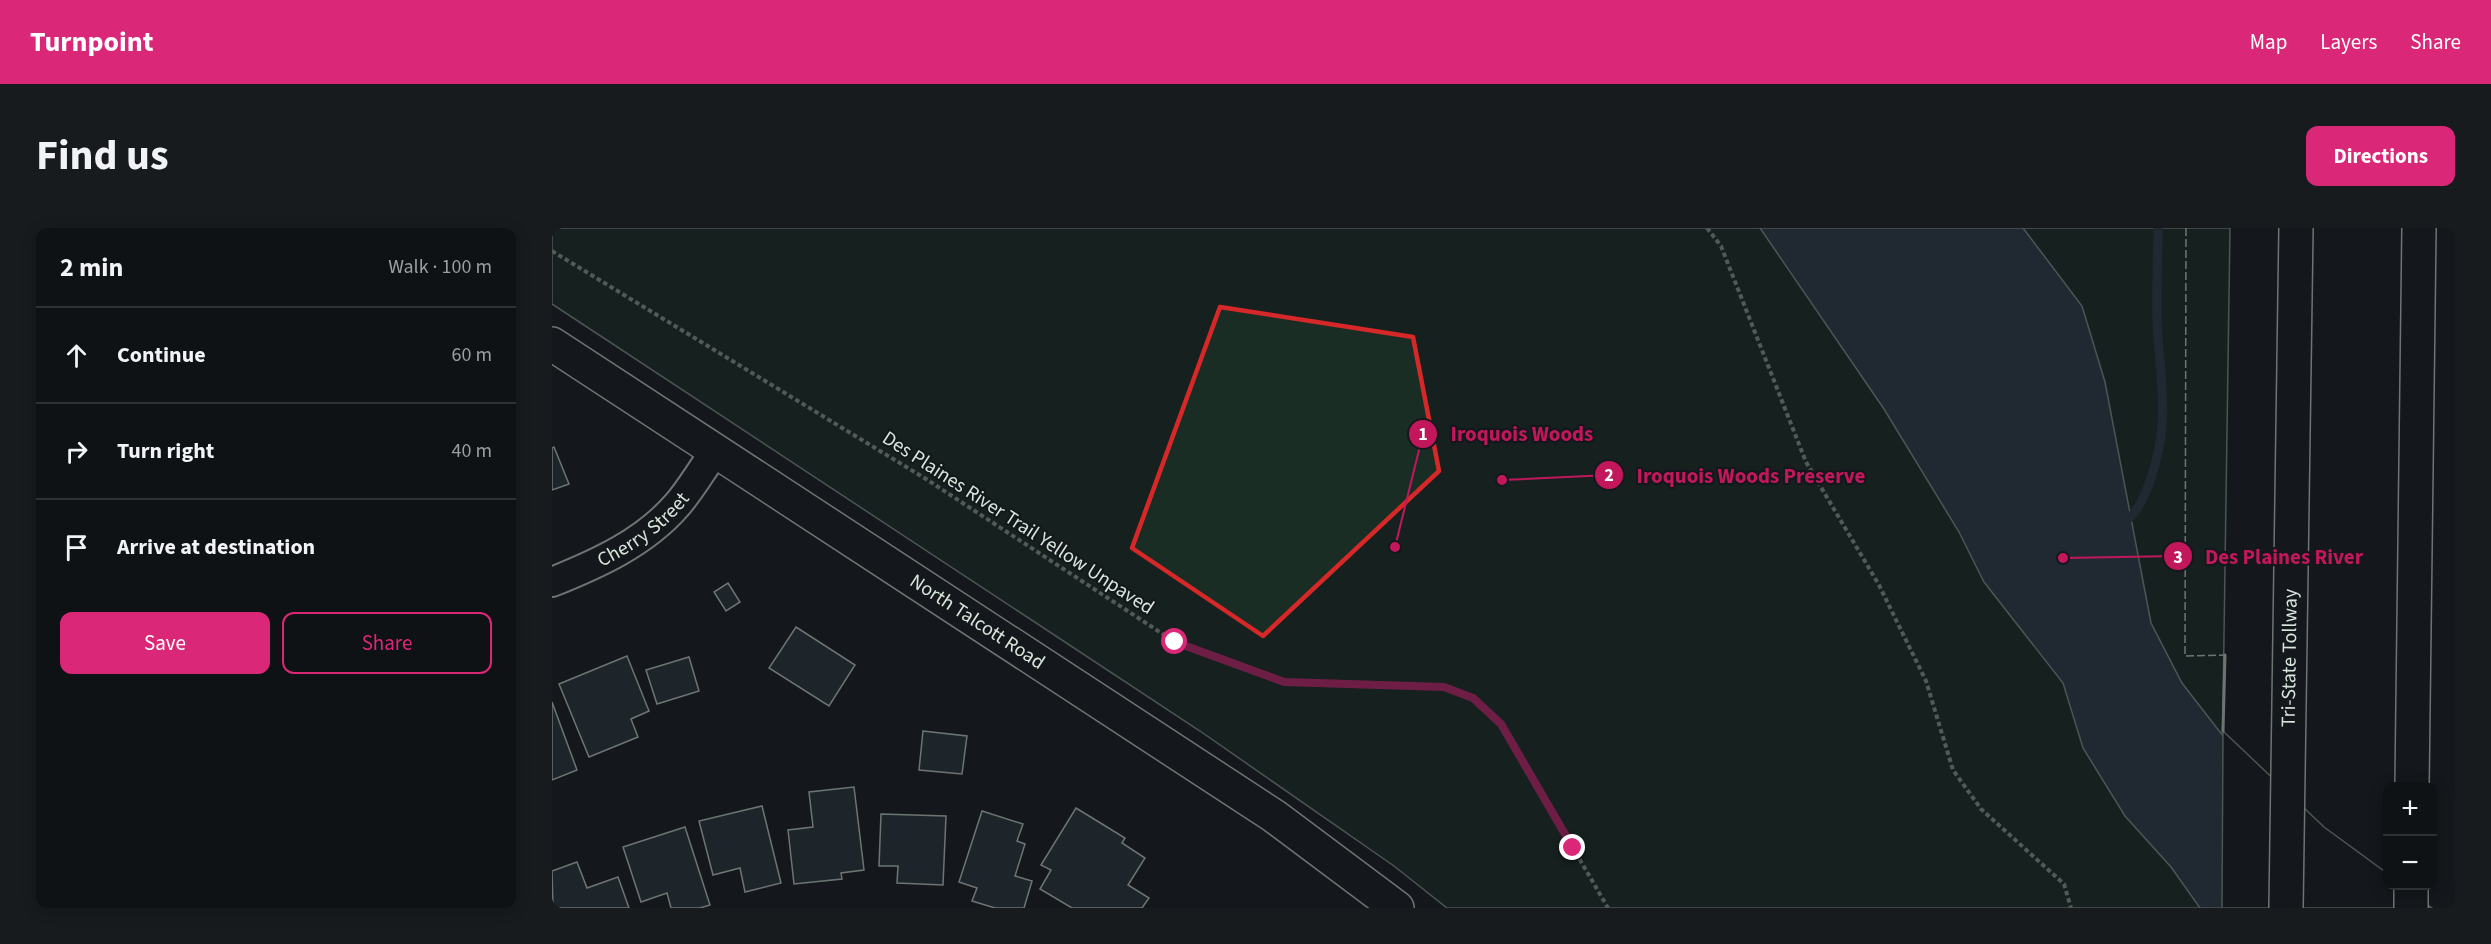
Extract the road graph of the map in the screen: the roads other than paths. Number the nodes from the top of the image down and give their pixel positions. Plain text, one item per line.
1 (2296, 228) edge
2 (2419, 228) edge
3 (552, 344) edge
4 (715, 452) junction
5 (552, 582) edge
6 (2412, 782) edge
7 (2411, 890) edge
8 (1397, 908) edge
9 (2286, 908) edge
10 (2410, 908) edge

1 - 9 main road, Tri-State Tollway
2 - 6 main road
3 - 4 main road, North Talcott Road
4 - 5 street, Cherry Street
4 - 8 main road, North Talcott Road
7 - 10 main road

